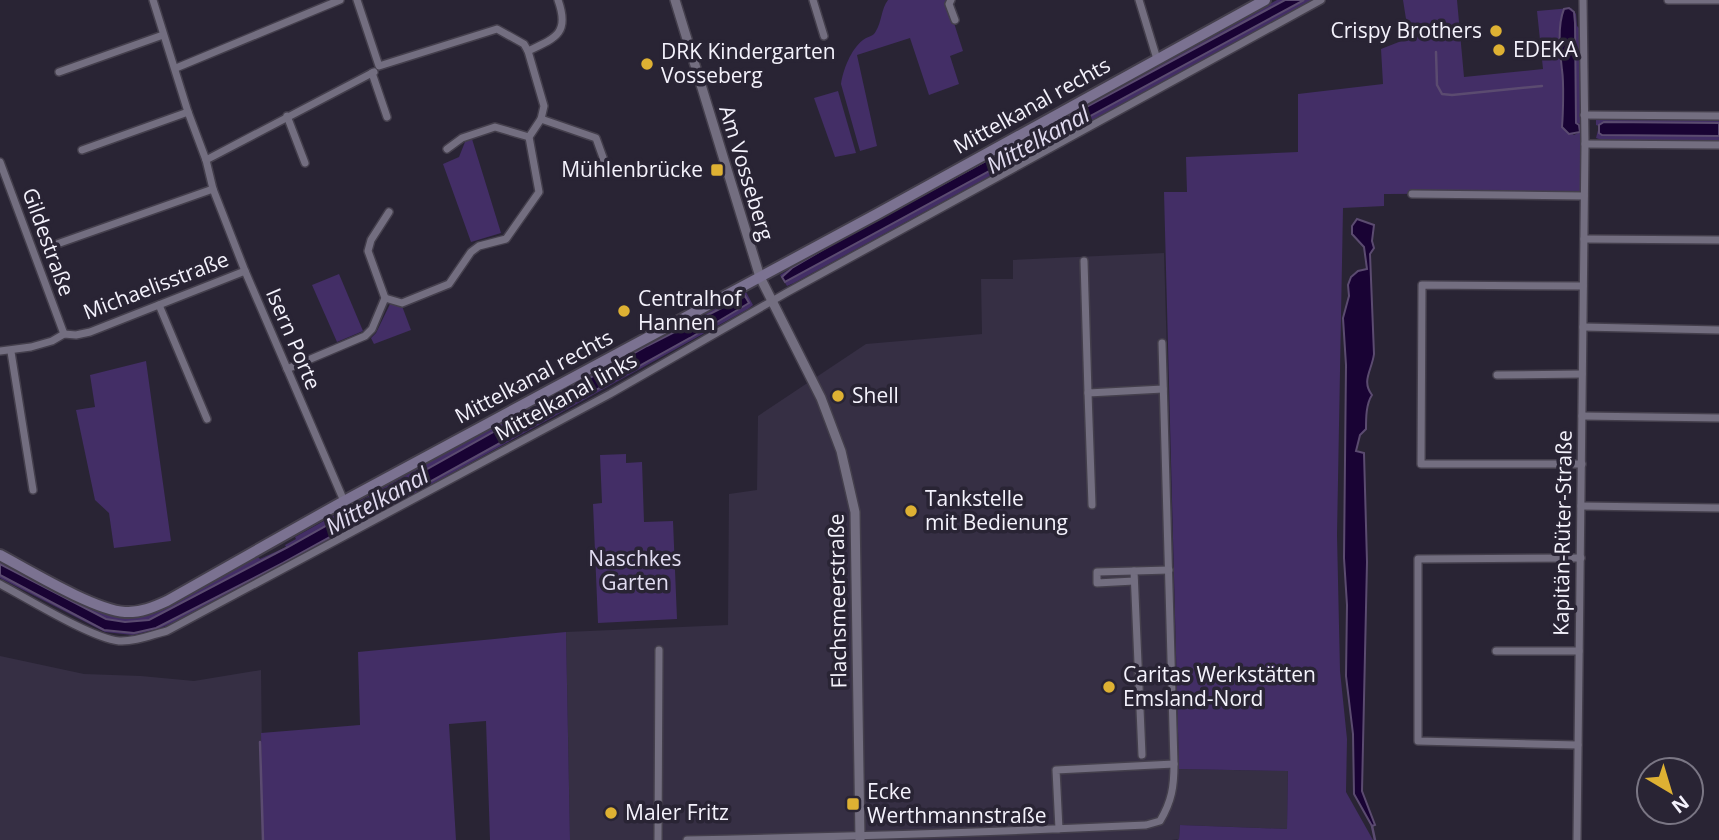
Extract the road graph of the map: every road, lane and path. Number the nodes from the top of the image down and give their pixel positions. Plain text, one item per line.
1 (153, 0) edge
2 (340, 0) edge
3 (357, 0) edge
4 (558, 0) edge
5 (675, 0) edge
6 (813, 0) edge
7 (951, 0) edge
8 (1139, 0) edge
9 (1265, 0) edge
10 (1321, 0) edge
11 (1583, 0) edge
12 (1668, 0) edge
13 (1719, 0) edge
14 (955, 20) dead end
15 (163, 35) junction
16 (824, 36) dead end
17 (528, 51) junction
18 (1157, 59) junction
19 (379, 66) junction
20 (176, 68) junction
21 (59, 72) dead end
22 (372, 73) junction
23 (188, 112) junction
24 (1584, 115) junction
25 (287, 116) junction
26 (1719, 116) edge
27 (387, 117) dead end
28 (541, 119) junction
29 (529, 137) junction
30 (1585, 144) junction
31 (1719, 145) edge
32 (447, 149) dead end
33 (82, 150) dead end
34 (206, 160) junction
35 (0, 162) edge
36 (305, 163) dead end
37 (614, 174) dead end
38 (3, 178) edge
39 (213, 189) junction
40 (1412, 194) dead end
41 (1584, 196) junction
42 (389, 212) dead end
43 (1584, 239) junction
44 (1719, 240) edge
45 (57, 244) dead end
46 (1084, 261) dead end
47 (245, 271) junction
48 (1583, 286) junction
49 (766, 289) junction
50 (386, 299) junction
51 (159, 305) junction
52 (1583, 327) junction
53 (1719, 330) edge
54 (64, 334) junction
55 (1162, 343) dead end
56 (0, 352) edge
57 (11, 352) junction
58 (287, 369) junction
59 (1497, 374) dead end
60 (1583, 374) junction
61 (1163, 389) junction
62 (1088, 393) junction
63 (1582, 416) junction
64 (1719, 418) edge
65 (207, 419) dead end
66 (1582, 464) junction
67 (33, 490) dead end
68 (344, 501) junction
69 (1092, 505) dead end
70 (1581, 506) junction
71 (1719, 508) edge
72 (0, 555) edge
73 (1581, 558) junction
74 (1169, 570) junction
75 (1134, 571) junction
76 (1134, 581) junction
77 (0, 584) edge
78 (659, 650) dead end
79 (1496, 651) dead end
80 (1579, 651) junction
81 (1578, 745) junction
82 (1142, 755) dead end
83 (1174, 764) junction
84 (1059, 829) junction
85 (860, 838) edge
86 (832, 839) edge
87 (658, 840) edge
88 (687, 840) edge
89 (1577, 840) edge

1 - 15 street, Isern Porte
2 - 20 street
3 - 19 street
4 - 17 street
5 - 49 street, Am Vosseberg
6 - 16 street
7 - 14 street
8 - 18 street
9 - 18 main road, Mittelkanal rechts
10 - 49 street, Mittelkanal links
11 - 24 street, Kapitän-Rüter-Straße
12 - 13 street
15 - 20 street, Isern Porte
15 - 21 street
17 - 19 street
17 - 28 street
18 - 49 main road, Mittelkanal rechts
19 - 22 street
20 - 23 street, Isern Porte
22 - 25 street
22 - 27 street
23 - 33 street
23 - 34 street, Isern Porte
24 - 26 street
24 - 30 street, Kapitän-Rüter-Straße
25 - 34 street
25 - 36 street
28 - 29 street
28 - 37 street
29 - 32 street
29 - 50 street
30 - 31 street
30 - 41 street, Kapitän-Rüter-Straße
34 - 39 street, Isern Porte
35 - 38 street, Gildestraße
38 - 54 street, Gildestraße
39 - 45 street
39 - 47 street, Isern Porte
40 - 41 street
41 - 43 street, Kapitän-Rüter-Straße
42 - 50 street
43 - 44 street
43 - 48 street, Kapitän-Rüter-Straße
46 - 62 street
47 - 51 street, Michaelisstraße
47 - 58 street, Isern Porte
48 - 52 street, Kapitän-Rüter-Straße
48 - 66 street
49 - 68 main road, Mittelkanal rechts
49 - 77 street, Mittelkanal links
49 - 85 street, Flachsmeerstraße
50 - 58 street
51 - 54 street, Michaelisstraße
51 - 65 street
52 - 53 street
52 - 60 street, Kapitän-Rüter-Straße
54 - 57 street, Michaelisstraße
55 - 61 street
56 - 57 street, Michaelisstraße
57 - 67 street
58 - 68 street, Isern Porte
59 - 60 street
60 - 63 street, Kapitän-Rüter-Straße
61 - 62 street
61 - 74 street
62 - 69 street
63 - 64 street, Kapitän-Rüter-Straße
63 - 66 street, Kapitän-Rüter-Straße
66 - 70 street, Kapitän-Rüter-Straße
68 - 72 main road, Mittelkanal rechts
70 - 71 street
70 - 73 street, Kapitän-Rüter-Straße
73 - 80 street, Kapitän-Rüter-Straße
73 - 81 street
74 - 75 street
74 - 83 street
75 - 76 street
75 - 76 street
76 - 82 street
78 - 87 street
79 - 80 street, Kapitän-Rüter-Straße
80 - 81 street, Kapitän-Rüter-Straße
81 - 89 street, Kapitän-Rüter-Straße
83 - 84 street
83 - 84 street
84 - 85 street
85 - 86 street
86 - 88 street

